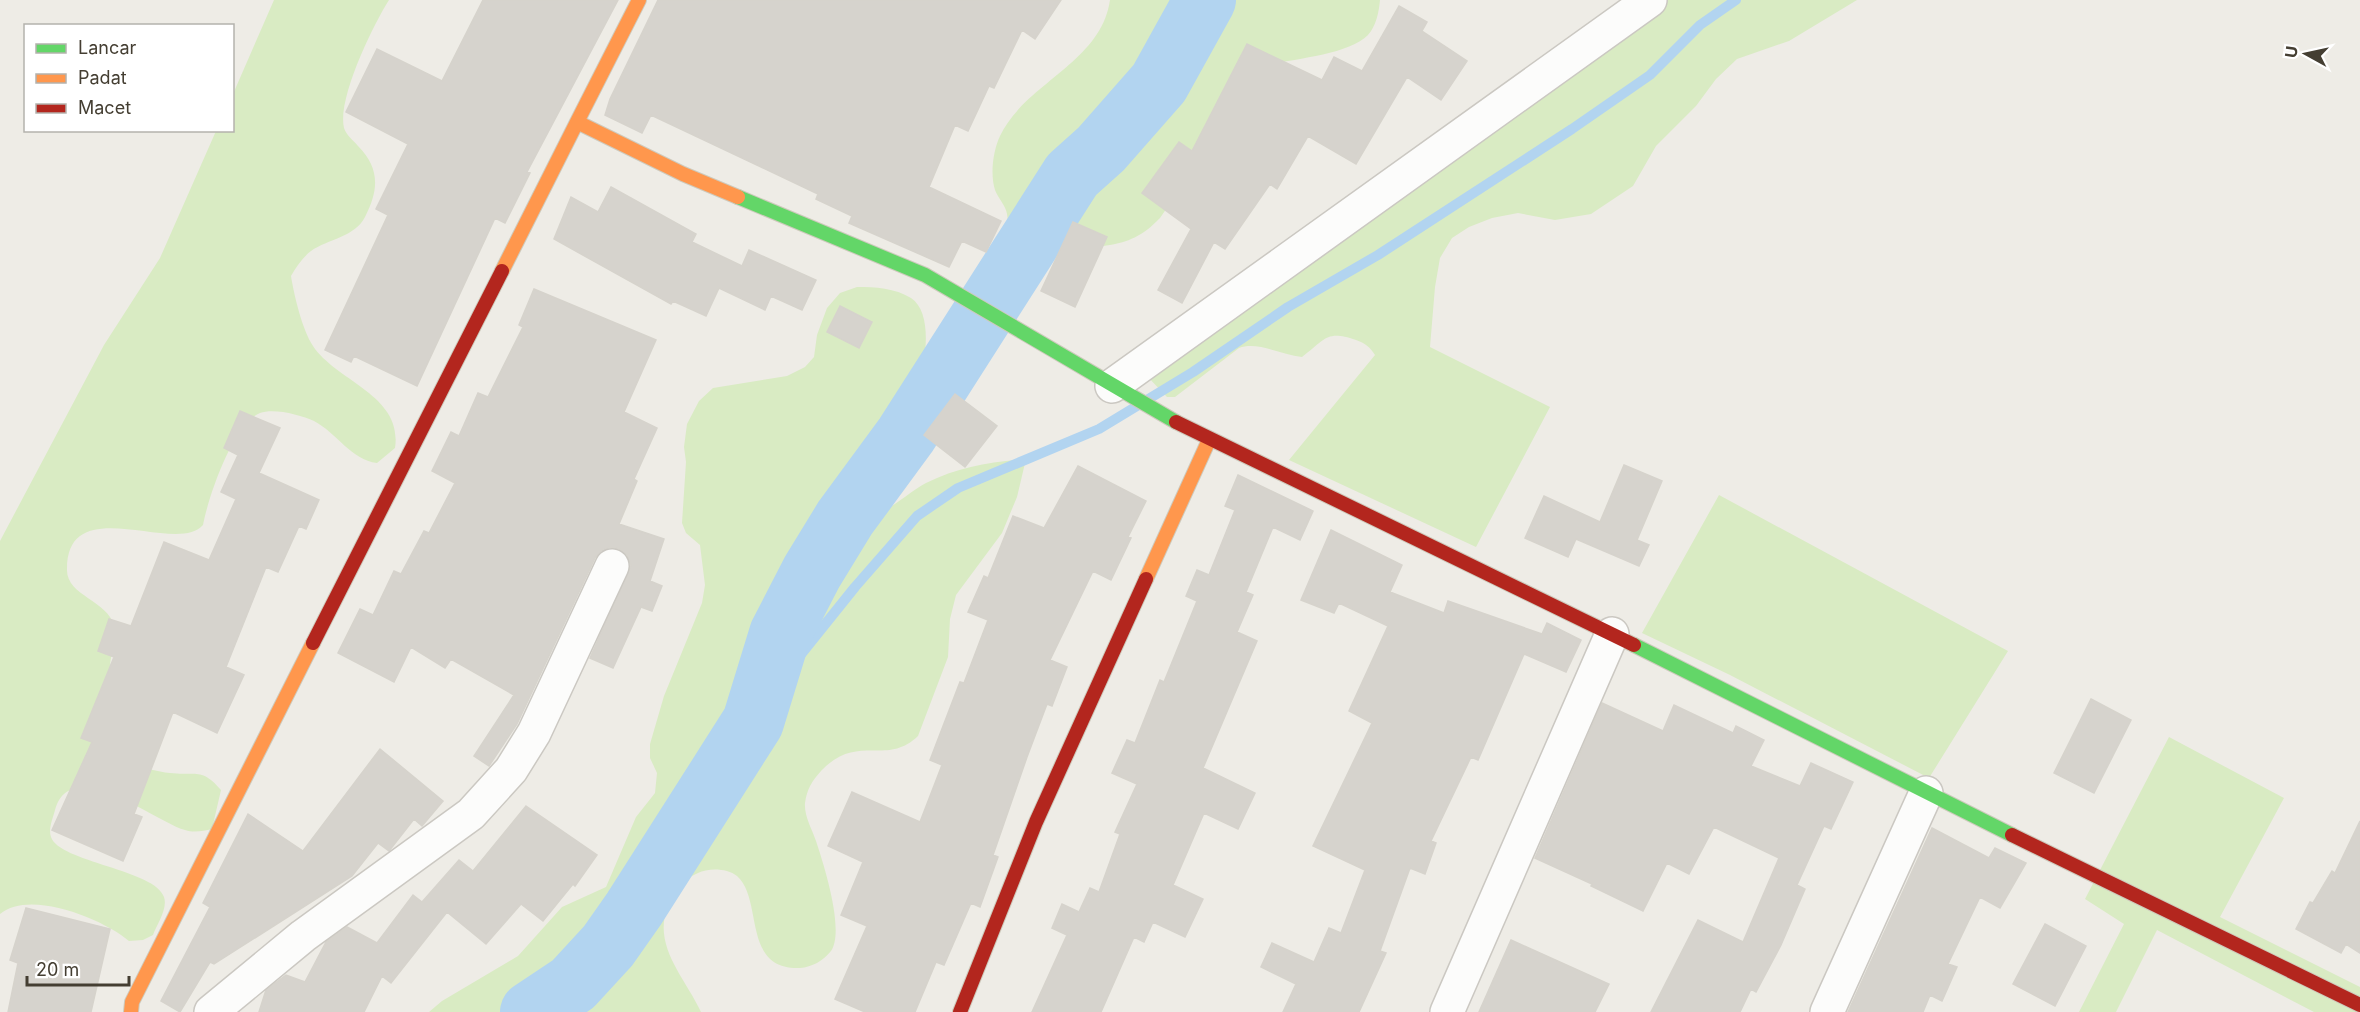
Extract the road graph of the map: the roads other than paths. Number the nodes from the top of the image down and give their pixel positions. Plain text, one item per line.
1 (639, 0) edge
2 (1650, 0) edge
3 (577, 122) junction
4 (1120, 390) junction
5 (1209, 440) junction
6 (612, 566) dead end
7 (1612, 634) junction
8 (1926, 793) junction
9 (2360, 1005) edge
10 (131, 1012) edge
11 (211, 1012) edge
12 (960, 1012) edge
13 (1447, 1012) edge
14 (1827, 1012) edge

1 - 3 street
2 - 4 street
3 - 4 street
3 - 10 street
4 - 5 street
5 - 7 street
5 - 12 street
6 - 11 street
7 - 8 street
7 - 13 street
8 - 9 street
8 - 14 street

